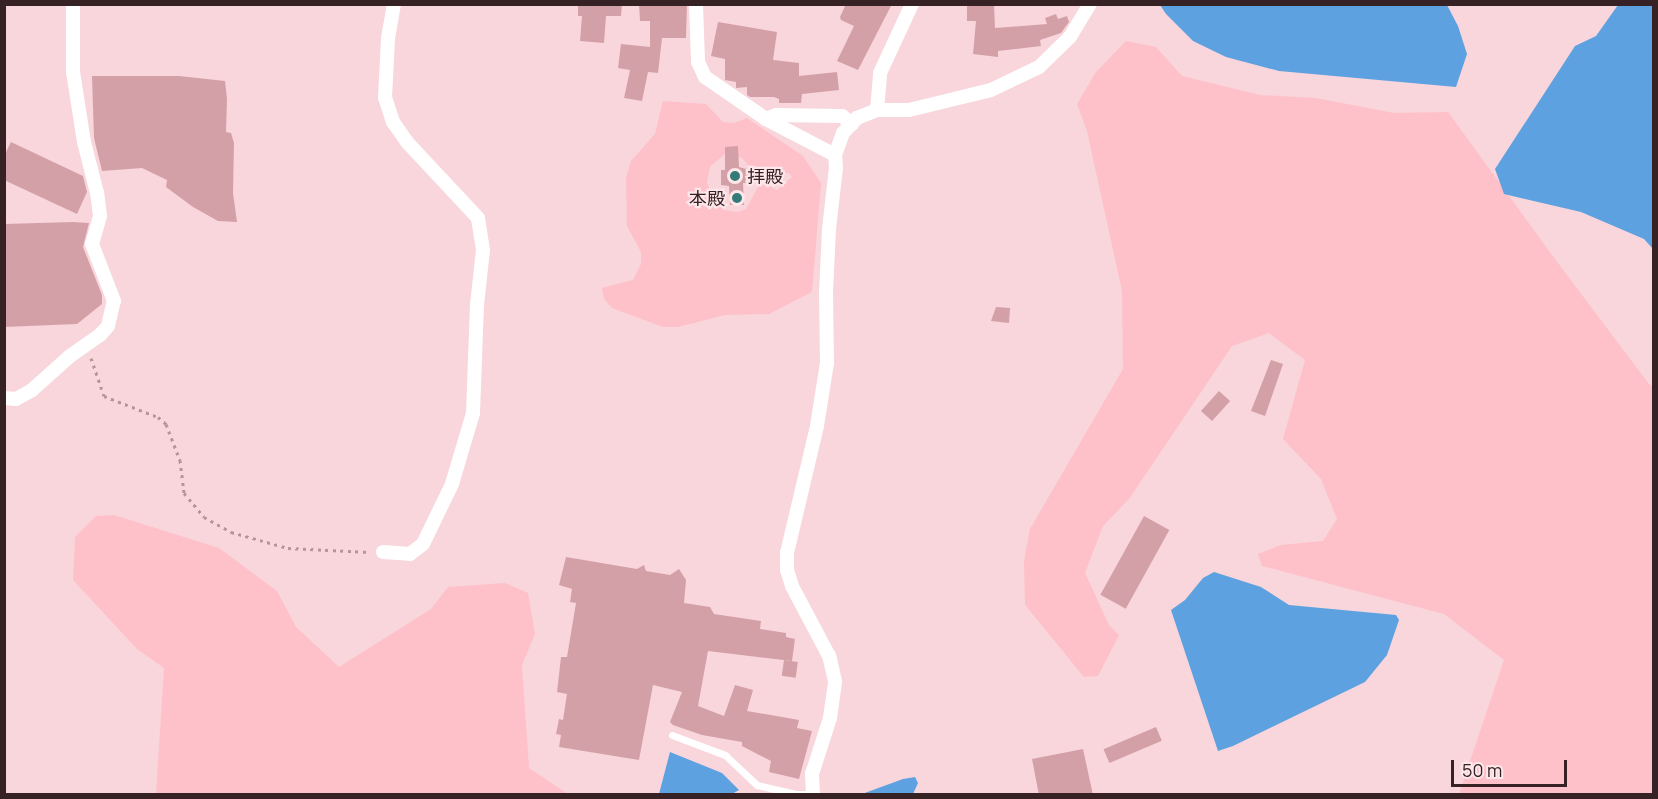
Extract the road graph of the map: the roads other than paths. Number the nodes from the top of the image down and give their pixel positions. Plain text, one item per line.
1 (74, 4) edge
2 (394, 4) edge
3 (696, 4) edge
4 (912, 4) edge
5 (1090, 4) edge
6 (877, 110) junction
7 (766, 119) junction
8 (852, 123) junction
9 (835, 155) junction
10 (4, 398) edge
11 (383, 552) road end
12 (672, 735) dead end
13 (811, 795) edge

1 - 10 street
2 - 11 street
3 - 7 street
4 - 6 street
5 - 6 street
6 - 8 street
7 - 8 street
7 - 9 street
8 - 9 street
9 - 13 street
12 - 13 lane

